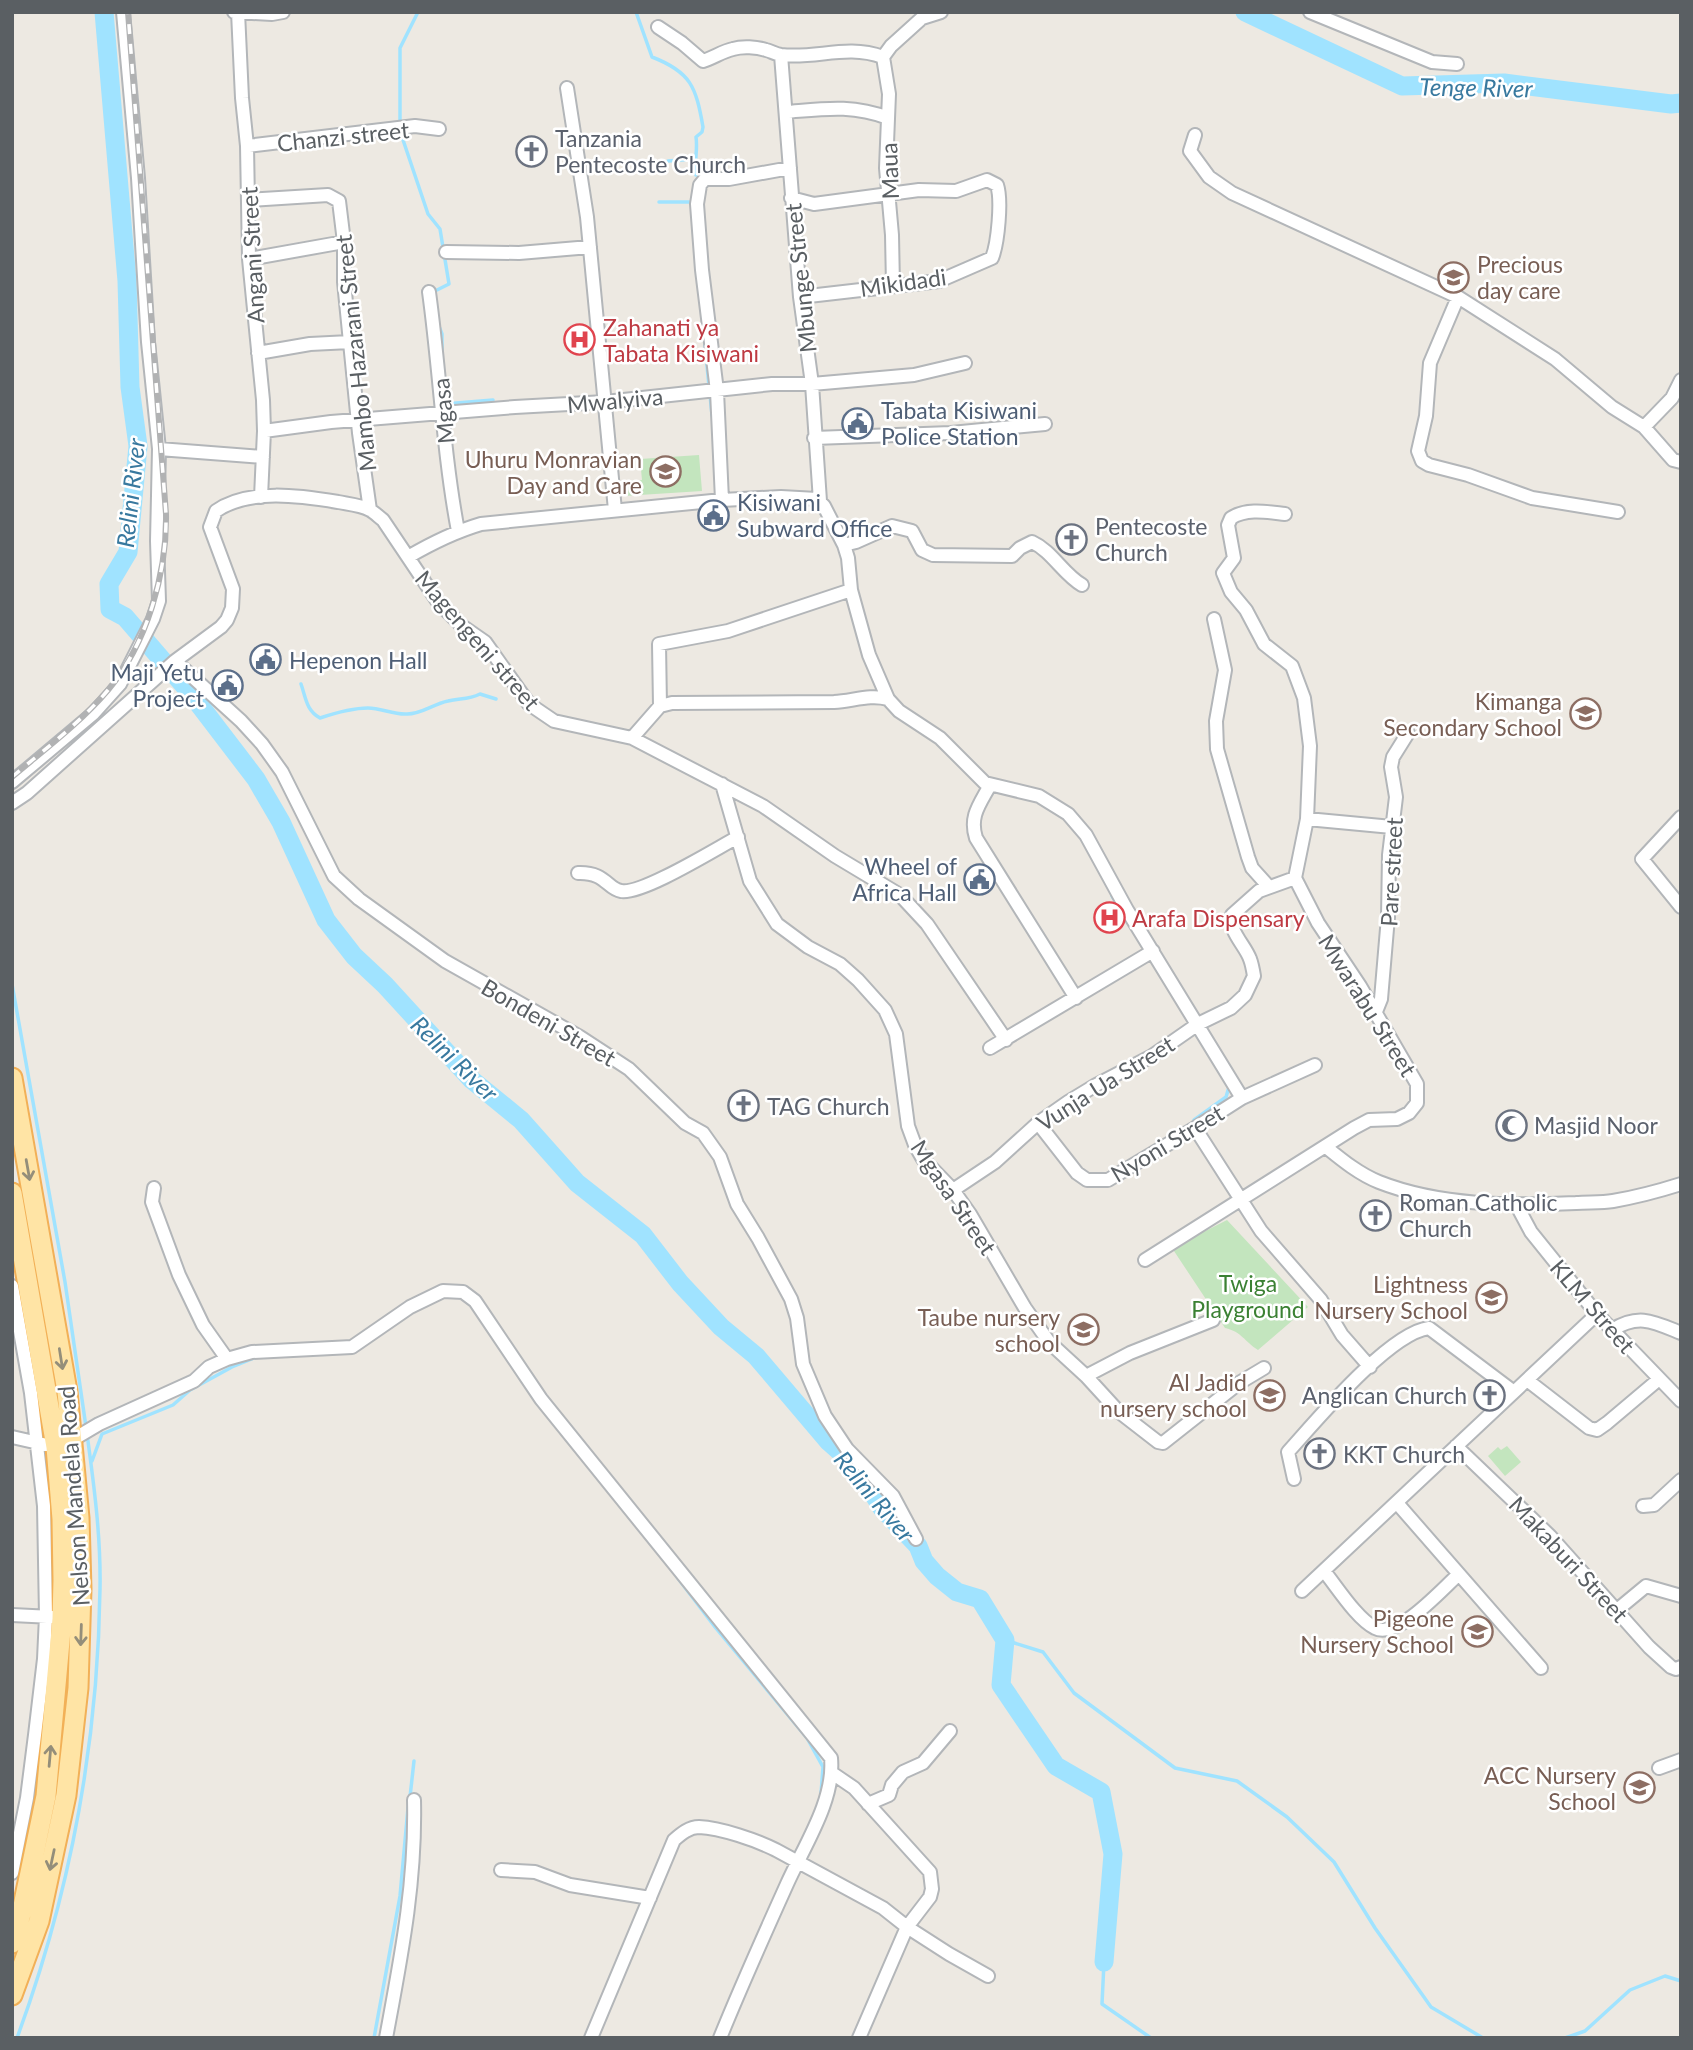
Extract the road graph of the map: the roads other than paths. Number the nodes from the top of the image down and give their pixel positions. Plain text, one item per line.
1 (123, 12) edge
2 (236, 12) edge
3 (283, 12) edge
4 (942, 12) edge
5 (1310, 12) edge
6 (658, 27) dead end
7 (780, 55) junction
8 (883, 57) junction
9 (1457, 64) dead end
10 (567, 88) dead end
11 (786, 111) junction
12 (888, 118) junction
13 (439, 129) dead end
14 (1195, 135) dead end
15 (247, 146) junction
16 (790, 168) junction
17 (888, 195) junction
18 (791, 198) junction
19 (248, 200) junction
20 (344, 242) junction
21 (590, 247) junction
22 (446, 252) dead end
23 (249, 260) junction
24 (893, 286) junction
25 (429, 292) dead end
26 (800, 297) junction
27 (1458, 297) junction
28 (350, 342) junction
29 (258, 353) junction
30 (965, 363) dead end
31 (1681, 380) edge
32 (812, 384) junction
33 (717, 391) junction
34 (605, 402) junction
35 (442, 413) junction
36 (358, 421) junction
37 (1045, 424) dead end
38 (1644, 427) junction
39 (264, 432) junction
40 (814, 438) junction
41 (159, 449) junction
42 (263, 457) junction
43 (1681, 462) edge
44 (261, 497) junction
45 (722, 500) junction
46 (820, 501) junction
47 (370, 510) junction
48 (615, 510) junction
49 (1618, 512) dead end
50 (1285, 514) dead end
51 (458, 531) junction
52 (844, 545) junction
53 (408, 557) junction
54 (1082, 585) dead end
55 (851, 590) junction
56 (1214, 619) dead end
57 (174, 663) junction
58 (888, 699) junction
59 (660, 706) junction
60 (1408, 733) dead end
61 (632, 738) junction
62 (12, 782) edge
63 (722, 784) junction
64 (990, 785) junction
65 (12, 803) edge
66 (1681, 817) edge
67 (1307, 820) junction
68 (1392, 827) junction
69 (738, 837) junction
70 (578, 873) dead end
71 (1295, 878) junction
72 (1269, 887) junction
73 (1681, 907) edge
74 (1153, 951) junction
75 (1076, 998) junction
76 (1375, 1014) junction
77 (1198, 1024) junction
78 (1006, 1040) junction
79 (990, 1048) dead end
80 (1315, 1065) dead end
81 (12, 1078) edge
82 (1242, 1098) junction
83 (1038, 1123) junction
84 (1195, 1128) junction
85 (1325, 1147) junction
86 (1681, 1184) edge
87 (154, 1188) dead end
88 (953, 1191) junction
89 (12, 1193) edge
90 (1241, 1199) junction
91 (1516, 1204) junction
92 (1145, 1260) dead end
93 (12, 1286) edge
94 (1597, 1314) junction
95 (1213, 1320) dead end
96 (1612, 1330) junction
97 (1681, 1333) edge
98 (227, 1359) junction
99 (1370, 1367) junction
100 (1264, 1368) dead end
101 (1086, 1376) junction
102 (1527, 1380) junction
103 (1658, 1380) junction
104 (1514, 1392) junction
105 (1681, 1401) edge
106 (12, 1437) edge
107 (55, 1443) junction
108 (1457, 1446) junction
109 (1294, 1479) dead end
110 (1681, 1480) edge
111 (1396, 1503) junction
112 (1643, 1506) dead end
113 (916, 1539) dead end
114 (1324, 1571) junction
115 (1458, 1575) junction
116 (1302, 1591) dead end
117 (1681, 1596) edge
118 (1617, 1610) junction
119 (12, 1615) edge
120 (54, 1617) junction
121 (1681, 1667) edge
122 (1541, 1668) dead end
123 (950, 1731) dead end
124 (1681, 1760) edge
125 (1659, 1768) dead end
126 (832, 1773) junction
127 (66, 1795) junction
128 (46, 1796) junction
129 (414, 1800) dead end
130 (868, 1804) junction
131 (797, 1862) junction
132 (501, 1870) dead end
133 (12, 1873) edge
134 (650, 1898) junction
135 (907, 1927) junction
136 (12, 1943) edge
137 (988, 1976) dead end
138 (12, 1995) edge
139 (386, 2038) edge
140 (591, 2038) edge
141 (720, 2038) edge
142 (859, 2038) edge

1 - 41 street
2 - 3 street
2 - 15 street, Angani Street
4 - 8 street
5 - 9 street
6 - 7 street
7 - 8 street
7 - 11 street, Mbunge Street
8 - 12 street, Maua
10 - 21 street
11 - 12 street
11 - 16 street, Mbunge Street
12 - 17 street, Maua
13 - 15 street, Chanzi street
14 - 27 street
15 - 19 street, Angani Street
16 - 18 street, Mbunge Street
16 - 33 street
17 - 18 street
17 - 24 street, Maua
17 - 24 street, Mikidadi
18 - 26 street, Mbunge Street
19 - 20 street, Mambo Hazarani Street
19 - 23 street, Angani Street
20 - 23 street
20 - 28 street, Mambo Hazarani Street
21 - 22 street
21 - 34 street
23 - 29 street, Angani Street
24 - 26 street, Mikidadi
25 - 35 street, Mgasa
26 - 32 street, Mbunge Street
27 - 38 street
27 - 49 street
28 - 29 street
28 - 36 street, Mambo Hazarani Street
29 - 39 street, Angani Street
30 - 32 street, Mwalyiva
31 - 38 street
32 - 33 street, Mwalyiva
32 - 40 street, Mbunge Street
33 - 34 street, Mwalyiva
33 - 45 street
34 - 35 street, Mwalyiva
34 - 48 street
35 - 36 street, Mwalyiva
35 - 51 street, Mgasa
36 - 39 street, Mwalyiva
36 - 47 street, Mambo Hazarani Street
37 - 40 street
38 - 43 street
39 - 42 street, Angani Street
40 - 46 street, Mbunge Street
41 - 42 street
41 - 62 street
42 - 44 street, Angani Street
44 - 47 street
44 - 57 street
45 - 46 street
45 - 48 street
46 - 52 street
47 - 53 street, Magengeni street
48 - 51 street
50 - 67 street
51 - 53 street
52 - 54 street
52 - 55 street
53 - 61 street, Magengeni street
55 - 58 street
55 - 59 street
56 - 72 street
57 - 65 street
57 - 113 street, Bondeni Street
58 - 59 street
58 - 64 street
59 - 61 street
60 - 68 street, Pare street
61 - 63 street, Magengeni street
63 - 69 street, Mgasa Street
63 - 78 street, Magengeni street
64 - 74 street
64 - 75 street
66 - 73 street
67 - 68 street
67 - 71 street
68 - 76 street, Pare street
69 - 70 street
69 - 88 street, Mgasa Street
71 - 72 street
71 - 76 street, Mwarabu Street
72 - 77 street, Vunja Ua Street
74 - 75 street
74 - 77 street
75 - 78 street
76 - 85 street, Mwarabu Street
77 - 82 street
77 - 83 street, Vunja Ua Street
78 - 79 street
80 - 82 street, Nyoni Street
81 -> 107 main road, Nelson Mandela Road
82 - 84 street, Nyoni Street
83 - 84 street, Nyoni Street
83 - 88 street, Vunja Ua Street
84 - 90 street
85 - 90 street, Mwarabu Street
85 - 91 street
86 - 91 street
87 - 98 street
88 - 101 street, Mgasa Street
89 - 107 main road, Nelson Mandela Road
90 - 92 street, Mwarabu Street
90 - 99 street
91 - 94 street, KLM Street
93 - 107 street
94 - 96 street, KLM Street
94 - 102 street
95 - 101 street
96 - 97 street
96 - 103 street, KLM Street
98 - 107 street
98 - 126 street
99 - 104 street
99 - 109 street
100 - 101 street, Mgasa Street
102 - 103 street
102 - 104 street
103 - 105 street, KLM Street
104 - 108 street
106 - 107 street
107 - 120 main road, Nelson Mandela Road
107 -> 127 main road, Nelson Mandela Road
108 - 111 street
108 - 118 street, Makaburi Street
110 - 112 street
111 - 114 street
111 - 115 street
114 - 115 street
114 - 116 street
115 - 122 street
117 - 118 street
118 - 121 street, Makaburi Street
119 - 120 street
128 -> 120 main road, Nelson Mandela Road
120 - 133 street
123 - 130 street
124 - 125 street
126 - 130 street
126 - 131 street
127 - 128 main road
127 -> 138 main road, Nelson Mandela Road
128 - 136 main road, Nelson Mandela Road
129 - 139 street
130 - 135 street
131 - 134 street
131 - 135 street
131 - 141 street
132 - 134 street
134 - 140 street
135 - 137 street
135 - 142 street

